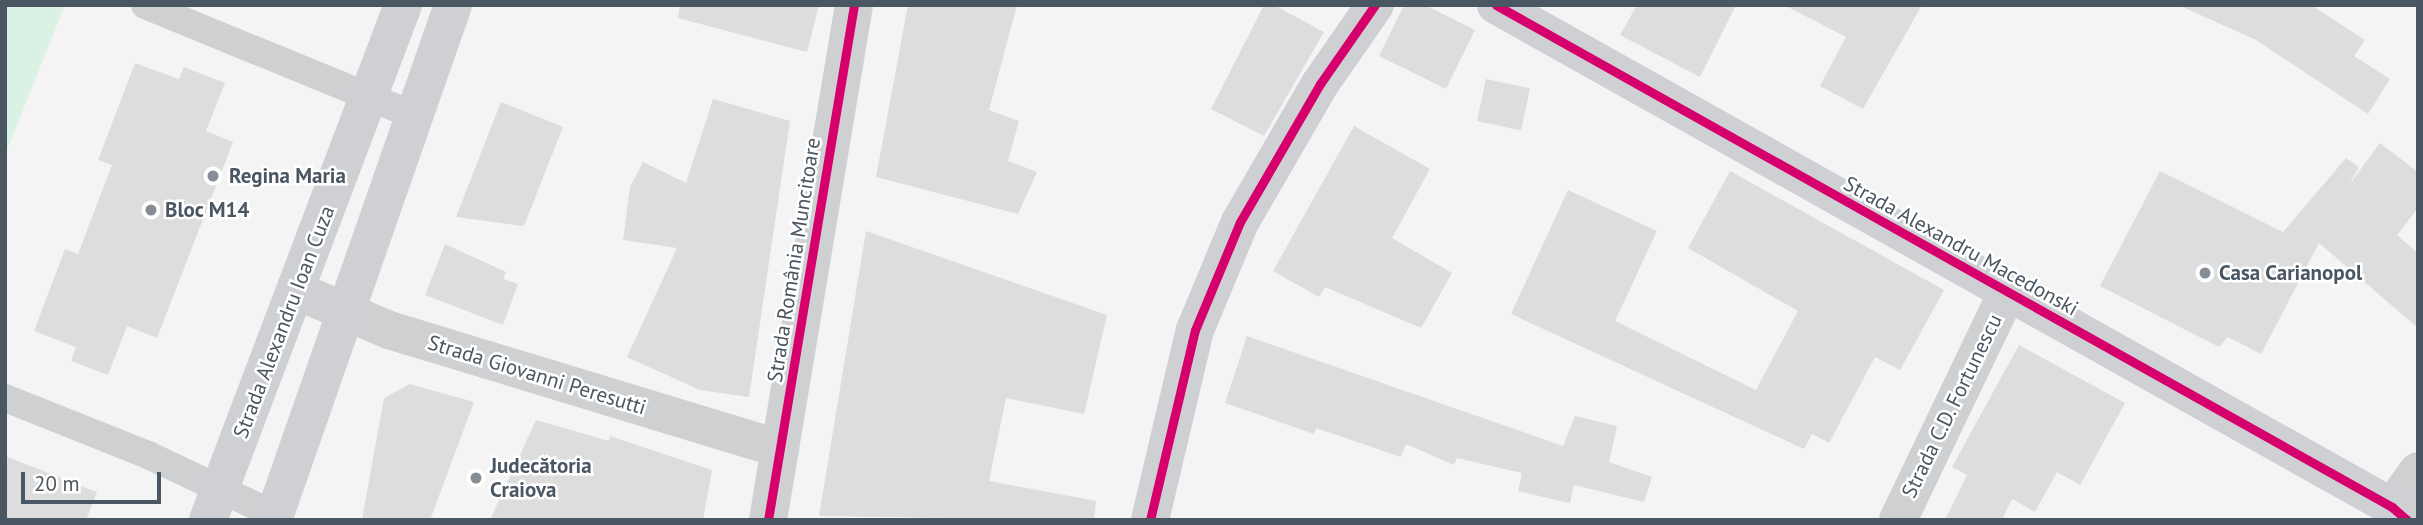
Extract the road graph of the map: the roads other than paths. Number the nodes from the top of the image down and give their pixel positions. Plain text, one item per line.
1 (145, 5) edge
2 (403, 5) edge
3 (453, 5) edge
4 (854, 5) edge
5 (1375, 5) edge
6 (1496, 5) edge
7 (368, 97) junction
8 (415, 116) junction
9 (297, 291) junction
10 (2007, 292) junction
11 (349, 313) junction
12 (5, 398) edge
13 (780, 449) junction
14 (2418, 471) edge
15 (213, 505) edge
16 (2400, 513) edge
17 (274, 517) edge
18 (768, 520) edge
19 (1150, 520) edge
20 (1898, 520) edge

1 - 7 lane
2 - 7 street, Strada Alexandru Ioan Cuza
3 - 8 street
4 - 13 street, Strada România Muncitoare
5 - 19 street
6 - 10 street, Strada Alexandru Macedonski
7 - 8 lane
7 - 9 street, Strada Alexandru Ioan Cuza
8 - 11 street
9 - 11 street, Strada Giovanni Peresutti
9 - 15 street, Strada Alexandru Ioan Cuza
10 - 16 street, Strada Alexandru Macedonski
10 - 20 street, Strada C.D. Fortunescu
11 - 13 street, Strada Giovanni Peresutti
11 - 17 street
12 - 15 lane
13 - 18 street, Strada România Muncitoare
14 - 16 street
15 - 17 lane

